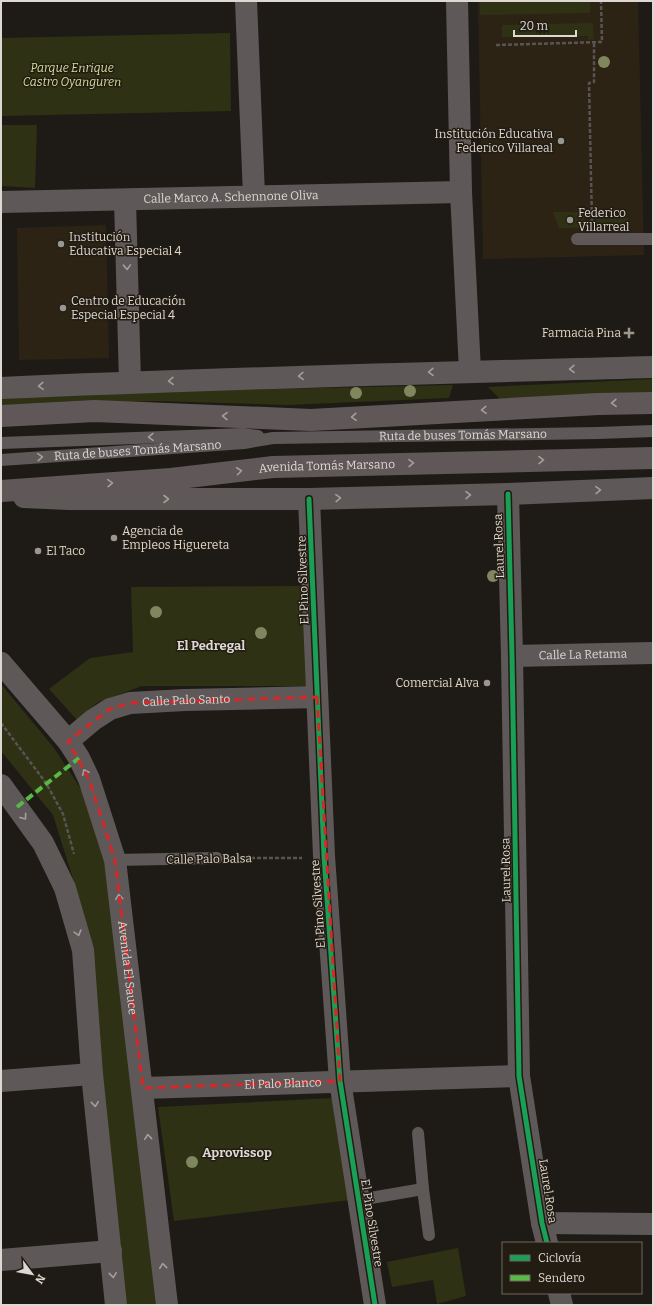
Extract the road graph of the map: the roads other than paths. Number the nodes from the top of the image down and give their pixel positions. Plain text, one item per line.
1 (246, 1) edge
2 (457, 1) edge
3 (462, 192) junction
4 (254, 196) junction
5 (125, 200) junction
6 (1, 202) edge
7 (577, 239) dead end
8 (653, 239) edge
9 (653, 367) edge
10 (470, 371) junction
11 (130, 382) junction
12 (1, 388) edge
13 (653, 403) edge
14 (1, 416) edge
15 (653, 430) edge
16 (273, 438) junction
17 (1, 443) edge
18 (653, 458) edge
19 (1, 460) edge
20 (653, 488) edge
21 (1, 490) edge
22 (508, 494) junction
23 (1, 496) edge
24 (309, 499) junction
25 (653, 653) edge
26 (512, 656) junction
27 (1, 663) edge
28 (317, 697) junction
29 (68, 741) junction
30 (1, 785) edge
31 (217, 858) road end
32 (115, 860) junction
33 (92, 1074) junction
34 (519, 1076) junction
35 (1, 1081) edge
36 (340, 1081) junction
37 (143, 1088) junction
38 (418, 1133) dead end
39 (423, 1189) junction
40 (358, 1200) junction
41 (653, 1224) edge
42 (545, 1233) edge
43 (429, 1235) dead end
44 (111, 1252) junction
45 (1, 1260) edge
46 (559, 1294) edge
47 (116, 1305) edge
48 (167, 1305) edge
49 (375, 1305) edge
50 (562, 1305) edge

1 - 4 street
2 - 3 street
3 - 4 street, Calle Marco A. Schennone Oliva
3 - 10 street
4 - 5 street, Calle Marco A. Schennone Oliva
5 - 6 street, Calle Marco A. Schennone Oliva
5 -> 11 street
7 - 8 lane
9 -> 10 street
10 -> 11 street
11 -> 12 street
13 -> 14 main road
15 - 16 lane, Ruta de buses Tomás Marsano
16 -> 17 lane, Ruta de buses Tomás Marsano
19 -> 16 lane, Ruta de buses Tomás Marsano
21 -> 18 main road, Avenida Tomás Marsano
22 -> 20 street
24 -> 22 street
22 - 26 street, Laurel Rosa
23 -> 24 street
24 - 28 street, El Pino Silvestre
25 - 26 street, Calle La Retama
26 - 34 street, Laurel Rosa
27 - 29 street, Avenida El Sauce
28 - 29 street, Calle Palo Santo
28 - 36 street, El Pino Silvestre
32 -> 29 street, Avenida El Sauce
30 -> 33 street
31 - 32 lane, Calle Palo Balsa
37 -> 32 street, Avenida El Sauce
33 - 35 street
33 -> 44 street
34 - 36 street, El Palo Blanco
34 - 42 street, Laurel Rosa
36 - 37 street, El Palo Blanco
36 - 40 street, El Pino Silvestre
48 -> 37 street, Avenida El Sauce
38 - 39 lane
39 - 40 lane
39 - 43 lane
40 - 49 street, El Pino Silvestre
41 - 42 street
44 - 45 street
44 -> 47 street
46 - 50 street

